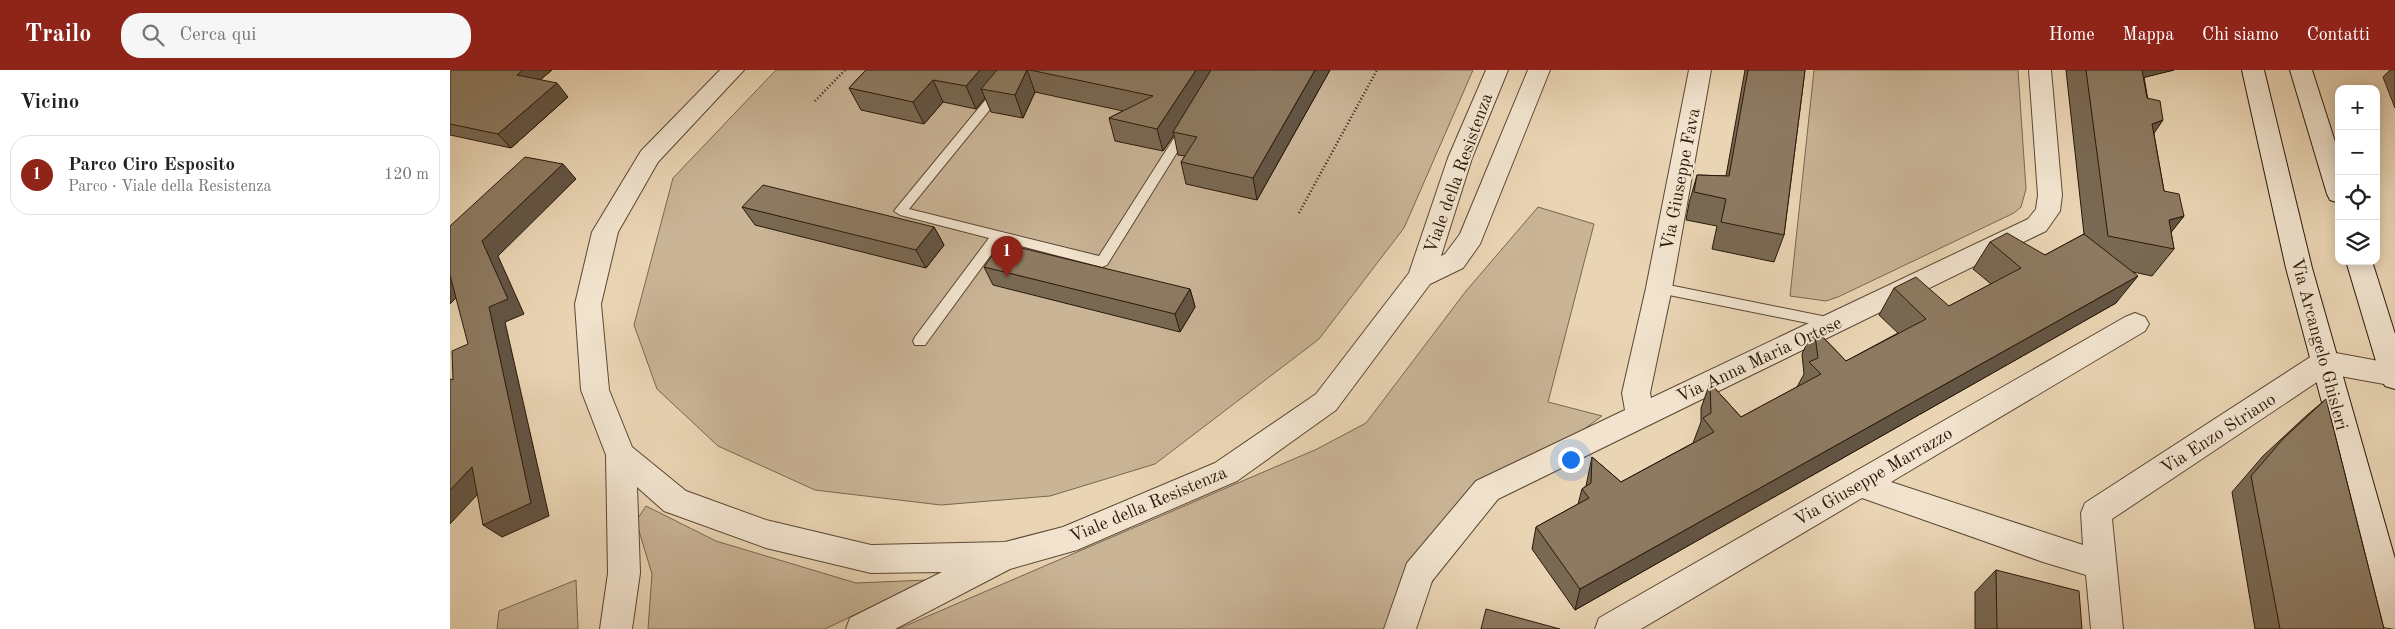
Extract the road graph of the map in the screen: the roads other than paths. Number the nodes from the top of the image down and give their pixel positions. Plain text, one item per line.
1 (733, 70) edge
2 (1016, 70) edge
3 (1497, 70) edge
4 (1539, 70) edge
5 (1700, 70) edge
6 (2040, 70) edge
7 (2253, 70) edge
8 (2301, 70) edge
9 (1191, 120) edge
10 (2335, 181) edge
11 (998, 236) junction
12 (2360, 265) edge
13 (1421, 277) junction
14 (1659, 288) junction
15 (1834, 324) junction
16 (2134, 324) dead end
17 (920, 341) dead end
18 (2325, 362) junction
19 (2395, 376) edge
20 (1640, 416) junction
21 (621, 455) junction
22 (1859, 484) junction
23 (1005, 556) junction
24 (2101, 565) junction
25 (2395, 616) edge
26 (616, 629) edge
27 (862, 629) edge
28 (1400, 629) edge
29 (1611, 629) edge
30 (2107, 629) edge

1 - 21 street, Viale della Resistenza
2 - 11 lane
3 - 13 street, Viale della Resistenza
4 - 13 street, Viale della Resistenza
5 - 14 street, Via Giuseppe Fava
6 - 15 street, Via Anna Maria Ortese
7 - 18 street, Via Arcangelo Ghisleri
8 - 10 street
9 - 11 lane
11 - 17 lane
12 - 19 street
13 - 23 street, Viale della Resistenza
14 - 15 lane
14 - 20 street, Via Giuseppe Fava
15 - 20 street, Via Anna Maria Ortese
16 - 22 street, Via Giuseppe Marrazzo
18 - 19 street
18 - 24 street, Via Enzo Striano
18 - 25 street, Via Arcangelo Ghisleri
20 - 28 street, Via Anna Maria Ortese
21 - 23 street, Viale della Resistenza
21 - 26 street, Viale della Resistenza
22 - 24 street
22 - 29 street, Via Giuseppe Marrazzo
23 - 27 street, Viale della Resistenza
24 - 30 street, Via Enzo Striano

